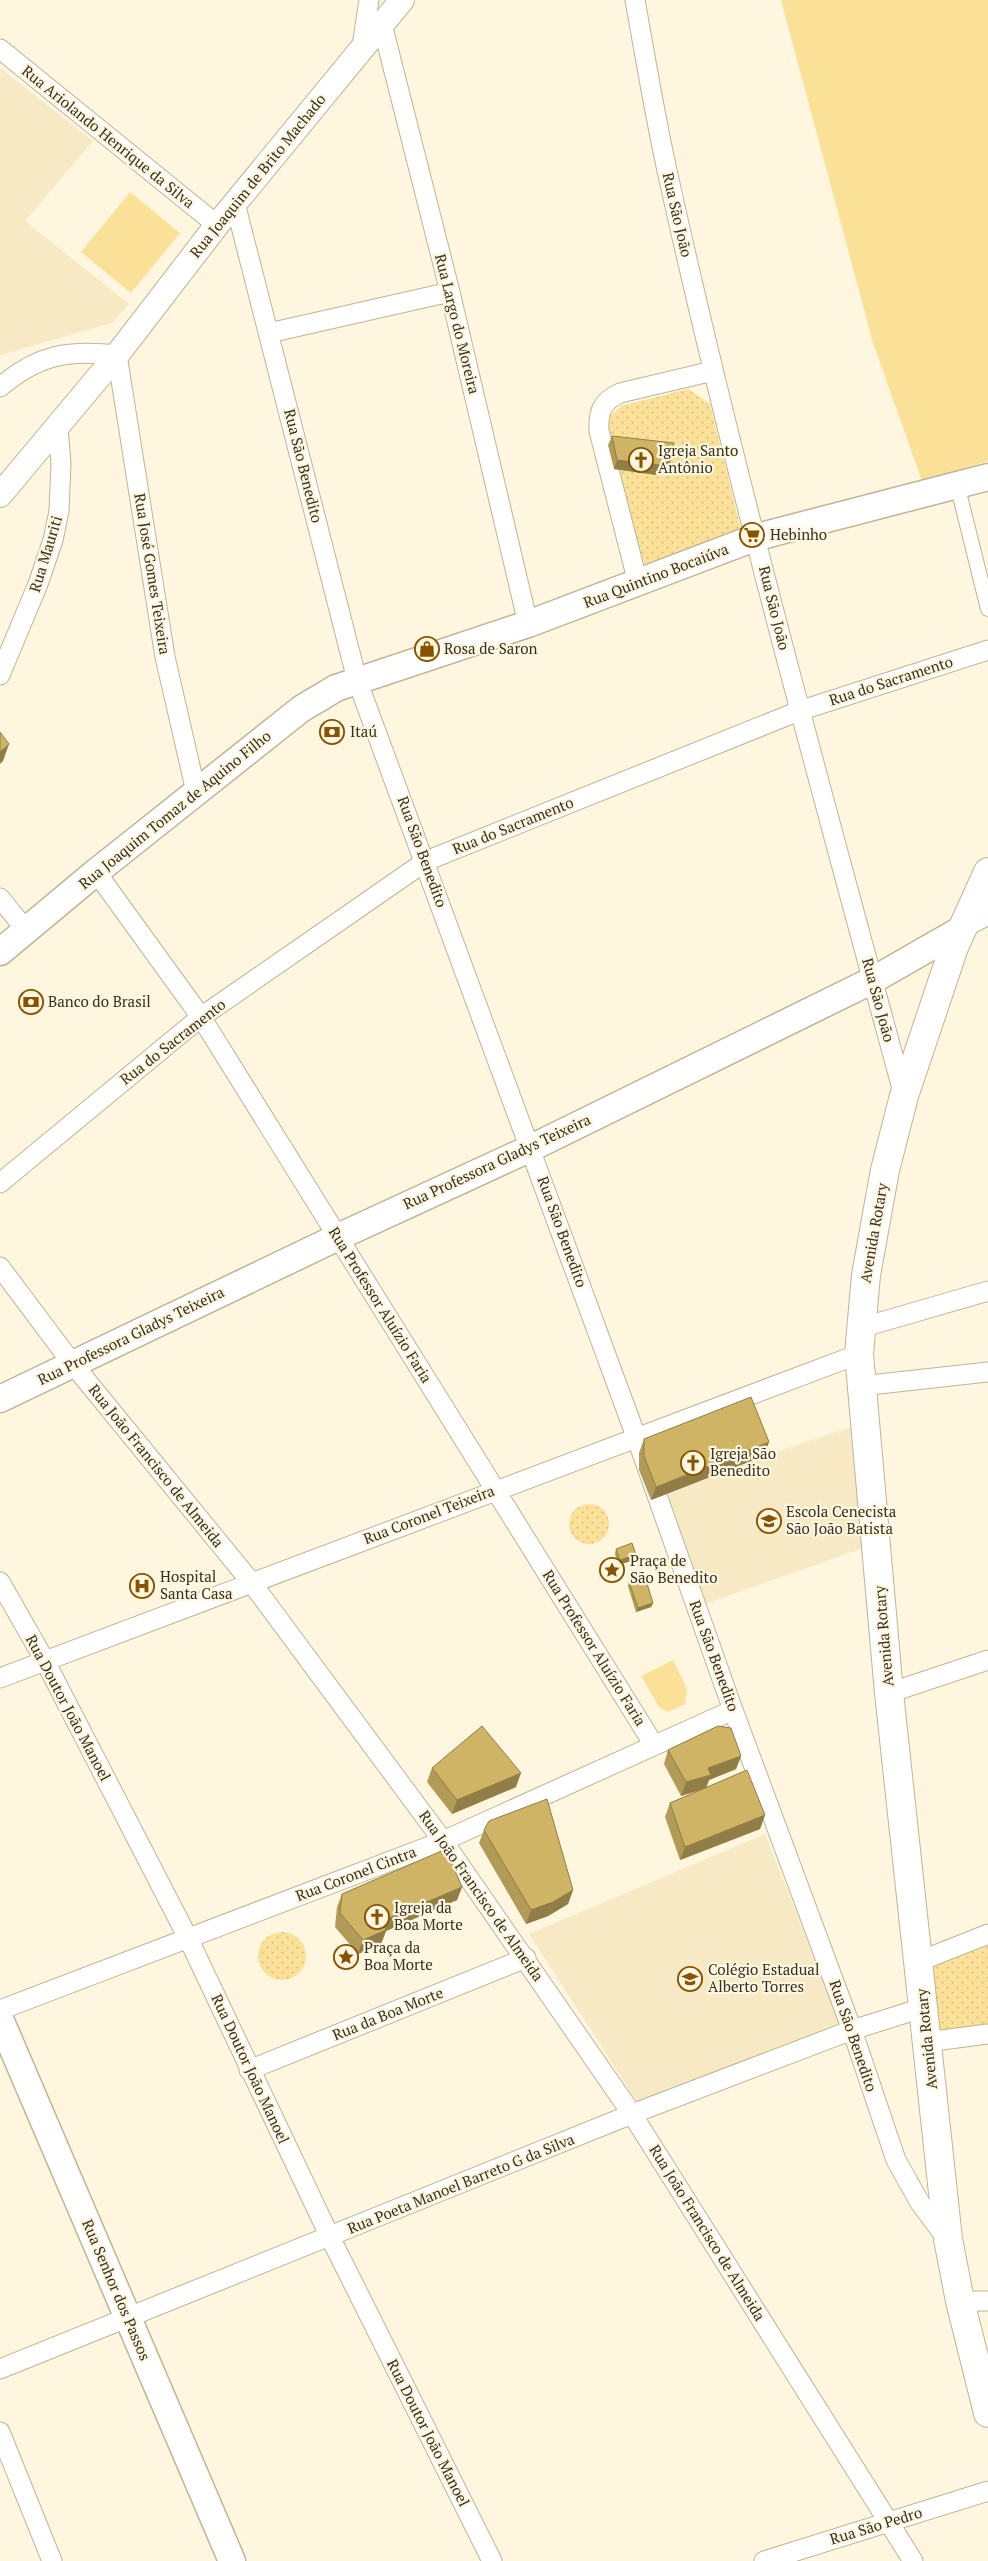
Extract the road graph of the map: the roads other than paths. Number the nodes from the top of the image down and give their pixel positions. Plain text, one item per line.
1 (369, 0) edge
2 (402, 0) edge
3 (634, 0) edge
4 (382, 24) junction
5 (362, 46) junction
6 (0, 49) edge
7 (235, 203) junction
8 (217, 225) junction
9 (450, 292) junction
10 (269, 333) junction
11 (117, 355) junction
12 (713, 371) junction
13 (0, 387) edge
14 (58, 427) junction
15 (988, 477) edge
16 (957, 484) junction
17 (0, 495) edge
18 (757, 537) junction
19 (638, 583) junction
20 (988, 609) edge
21 (528, 624) junction
22 (988, 650) edge
23 (0, 675) edge
24 (357, 680) junction
25 (799, 711) junction
26 (196, 792) junction
27 (426, 861) junction
28 (96, 872) junction
29 (988, 872) edge
30 (0, 898) edge
31 (988, 915) edge
32 (962, 928) junction
33 (26, 930) junction
34 (0, 952) edge
35 (873, 980) junction
36 (201, 1017) junction
37 (904, 1096) junction
38 (531, 1148) junction
39 (0, 1182) edge
40 (338, 1237) junction
41 (0, 1267) edge
42 (988, 1291) edge
43 (860, 1341) junction
44 (72, 1363) junction
45 (988, 1372) edge
46 (861, 1386) junction
47 (0, 1399) edge
48 (637, 1439) junction
49 (495, 1490) junction
50 (0, 1582) edge
51 (251, 1582) junction
52 (988, 1660) edge
53 (45, 1661) junction
54 (0, 1678) edge
55 (889, 1693) junction
56 (733, 1710) junction
57 (654, 1744) junction
58 (443, 1841) junction
59 (988, 1934) edge
60 (188, 1938) junction
61 (526, 1958) junction
62 (920, 1961) junction
63 (925, 2007) junction
64 (0, 2010) edge
65 (0, 2019) edge
66 (852, 2030) junction
67 (988, 2034) edge
68 (927, 2042) junction
69 (249, 2070) junction
70 (632, 2114) junction
71 (330, 2237) junction
72 (948, 2239) junction
73 (960, 2301) junction
74 (988, 2301) edge
75 (128, 2318) junction
76 (0, 2369) edge
77 (988, 2414) edge
78 (0, 2432) edge
79 (988, 2491) edge
80 (888, 2523) junction
81 (52, 2561) edge
82 (232, 2561) edge
83 (492, 2561) edge
84 (764, 2561) edge
85 (914, 2561) edge

1 - 5 street
2 - 4 street, Rua Joaquim de Brito Machado
3 - 12 street, Rua São João
4 - 5 street, Rua Joaquim de Brito Machado
4 - 9 street, Rua Largo do Moreira
5 - 7 street, Rua Joaquim de Brito Machado
6 - 8 street, Rua Ariolando Henrique da Silva
7 - 8 street, Rua Joaquim de Brito Machado
7 - 10 street, Rua São Benedito
8 - 11 street, Rua Joaquim de Brito Machado
9 - 10 street
9 - 21 street, Rua Largo do Moreira
10 - 24 street, Rua São Benedito
11 - 13 street
11 - 14 street, Rua Joaquim de Brito Machado
11 - 26 street, Rua José Gomes Teixeira
12 - 18 street, Rua São João
12 - 19 street
14 - 17 street, Rua Joaquim de Brito Machado
14 - 23 street, Rua Mauriti
15 - 16 main road, Rua Quintino Bocaiúva
16 - 18 main road, Rua Quintino Bocaiúva
16 - 20 street
18 - 19 main road, Rua Quintino Bocaiúva
18 - 25 street, Rua São João
19 - 21 main road, Rua Quintino Bocaiúva
21 - 24 main road, Rua Quintino Bocaiúva
22 - 25 street, Rua do Sacramento
24 - 26 main road, Rua Joaquim Tomaz de Aquino Filho
24 - 27 street, Rua São Benedito
25 - 27 street, Rua do Sacramento
25 - 35 street, Rua São João
26 - 28 main road, Rua Joaquim Tomaz de Aquino Filho
27 - 36 street, Rua do Sacramento
27 - 38 street, Rua São Benedito
28 - 33 main road, Rua Joaquim Tomaz de Aquino Filho
28 - 36 street, Rua Professor Aluízio Faria
29 - 32 main road, Avenida Rotary
30 - 33 street
31 - 32 street, Rua Professora Gladys Teixeira
32 - 35 main road, Rua Professora Gladys Teixeira
32 - 37 main road, Avenida Rotary
33 - 34 main road, Rua Joaquim Tomaz de Aquino Filho
35 - 37 street, Rua São João
35 - 38 main road, Rua Professora Gladys Teixeira
36 - 39 street, Rua do Sacramento
36 - 40 street, Rua Professor Aluízio Faria
37 - 43 main road, Avenida Rotary
38 - 40 main road, Rua Professora Gladys Teixeira
38 - 48 street, Rua São Benedito
40 - 44 main road, Rua Professora Gladys Teixeira
40 - 49 street, Rua Professor Aluízio Faria
41 - 44 street, Rua João Francisco de Almeida
42 - 43 street, Rua Coronel Teixeira
43 - 46 main road, Avenida Rotary
43 - 48 street, Rua Coronel Teixeira
44 - 47 main road, Rua Professora Gladys Teixeira
44 - 51 street, Rua João Francisco de Almeida
45 - 46 street
46 - 55 main road, Avenida Rotary
48 - 49 street, Rua Coronel Teixeira
48 - 56 street, Rua São Benedito
49 - 51 street, Rua Coronel Teixeira
49 - 57 street, Rua Professor Aluízio Faria
50 - 53 street, Rua Doutor João Manoel
51 - 53 street, Rua Coronel Teixeira
51 - 58 street, Rua João Francisco de Almeida
52 - 55 street
53 - 54 street, Rua Coronel Teixeira
53 - 60 street, Rua Doutor João Manoel
55 - 62 main road, Avenida Rotary
56 - 57 street, Rua Coronel Cintra
56 - 66 street, Rua São Benedito
57 - 58 street, Rua Coronel Cintra
58 - 60 street, Rua Coronel Cintra
58 - 61 street, Rua João Francisco de Almeida
59 - 62 street
60 - 64 street, Rua Coronel Cintra
60 - 69 street, Rua Doutor João Manoel
61 - 69 street, Rua da Boa Morte
61 - 70 street, Rua João Francisco de Almeida
62 - 63 main road, Avenida Rotary
63 - 66 street, Rua Poeta Manoel Barreto G da Silva
63 - 68 main road, Avenida Rotary
65 - 75 main road, Rua Senhor dos Passos
66 - 70 street, Rua Poeta Manoel Barreto G da Silva
66 - 72 street, Rua São Benedito
67 - 68 street
68 - 72 main road, Avenida Rotary
69 - 71 street, Rua Doutor João Manoel
70 - 71 street, Rua Poeta Manoel Barreto G da Silva
70 - 80 street, Rua João Francisco de Almeida
71 - 75 street, Rua Poeta Manoel Barreto G da Silva
71 - 83 street, Rua Doutor João Manoel
72 - 73 main road, Avenida Rotary
73 - 74 street
73 - 77 main road, Avenida Rotary
75 - 76 street, Rua Poeta Manoel Barreto G da Silva
75 - 82 main road, Rua Senhor dos Passos
78 - 81 street
79 - 80 street, Rua São Pedro
80 - 84 street, Rua São Pedro
80 - 85 street, Rua João Francisco de Almeida

